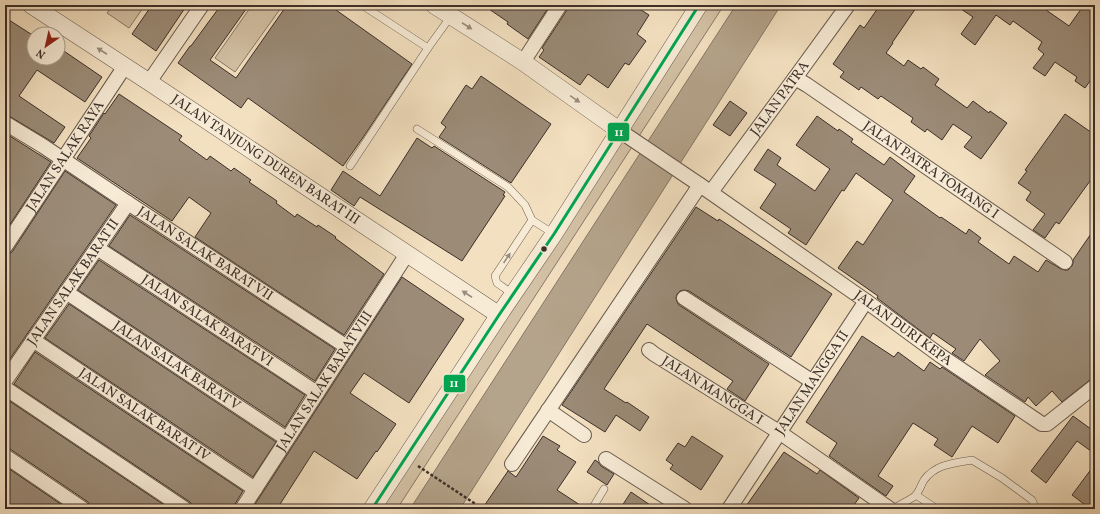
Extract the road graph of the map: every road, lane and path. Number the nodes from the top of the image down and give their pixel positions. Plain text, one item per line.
1 (31, 5) edge
2 (202, 5) edge
3 (362, 5) edge
4 (434, 5) edge
5 (560, 5) edge
6 (699, 5) edge
7 (848, 5) edge
8 (451, 16) junction
9 (428, 48) junction
10 (523, 62) junction
11 (125, 66) junction
12 (796, 78) junction
13 (149, 82) junction
14 (5, 124) edge
15 (417, 129) dead end
16 (623, 133) junction
17 (63, 159) junction
18 (350, 166) dead end
19 (706, 188) junction
20 (128, 203) junction
21 (532, 220) junction
22 (554, 234) junction
23 (5, 247) edge
24 (97, 248) junction
25 (407, 254) junction
26 (1065, 262) dead end
27 (66, 292) junction
28 (513, 295) junction
29 (684, 298) dead end
30 (866, 301) junction
31 (499, 315) junction
32 (33, 340) junction
33 (347, 347) junction
34 (649, 350) dead end
35 (5, 381) edge
36 (813, 382) junction
37 (1095, 386) edge
38 (5, 388) edge
39 (317, 393) junction
40 (548, 410) junction
41 (779, 432) junction
42 (584, 435) dead end
43 (287, 439) junction
44 (5, 456) edge
45 (606, 459) dead end
46 (512, 464) dead end
47 (418, 466) dead end
48 (255, 489) junction
49 (604, 489) dead end
50 (916, 495) junction
51 (83, 509) edge
52 (185, 509) edge
53 (242, 509) edge
54 (372, 509) edge
55 (483, 509) edge
56 (592, 509) edge
57 (685, 509) edge
58 (729, 509) edge
59 (890, 509) edge
60 (893, 509) edge
61 (937, 509) edge
62 (1036, 509) edge

11 -> 1 street, JALAN TANJUNG DUREN BARAT III
2 - 13 street
3 - 9 lane
4 - 8 street
5 - 10 street
6 - 16 street
7 - 12 street, JALAN PATRA
8 - 9 lane
8 -> 10 street
9 - 18 lane
10 -> 16 street
11 - 13 street, JALAN TANJUNG DUREN BARAT III
11 - 17 street, JALAN SALAK RAYA
12 - 19 street, JALAN PATRA
12 - 26 street, JALAN PATRA TOMANG I
13 - 25 street, JALAN TANJUNG DUREN BARAT III
14 - 17 street, JALAN SALAK BARAT VII
15 - 21 lane
16 - 19 street, JALAN DURI KEPA
16 - 22 street
17 - 20 street, JALAN SALAK BARAT VII
17 - 23 street, JALAN SALAK RAYA
19 - 30 street, JALAN DURI KEPA
19 - 40 street, JALAN PATRA
20 - 24 street, JALAN SALAK BARAT II
20 - 33 street, JALAN SALAK BARAT VII
21 - 22 lane
28 -> 21 lane
22 - 28 street
24 - 27 street, JALAN SALAK BARAT II
24 - 39 street, JALAN SALAK BARAT VI
31 -> 25 street, JALAN TANJUNG DUREN BARAT III
25 - 33 street, JALAN SALAK BARAT VIII
27 - 32 street, JALAN SALAK BARAT II
27 - 43 street, JALAN SALAK BARAT V
28 - 31 street
29 - 36 street
30 - 36 street, JALAN MANGGA II
30 - 37 street, JALAN DURI KEPA
31 - 54 street
32 - 35 street, JALAN SALAK BARAT II
32 - 48 street, JALAN SALAK BARAT IV
33 - 39 street, JALAN SALAK BARAT VIII
34 - 41 street, JALAN MANGGA I
36 - 41 street, JALAN MANGGA II
38 - 52 street
39 - 43 street, JALAN SALAK BARAT VIII
40 - 42 street
40 - 46 street, JALAN PATRA
41 - 58 street, JALAN MANGGA I
41 - 59 street, JALAN MANGGA II
43 - 48 street, JALAN SALAK BARAT VIII
44 - 51 street
45 - 57 street
47 - 55 path
48 - 53 street, JALAN SALAK BARAT VIII
49 - 56 lane
50 - 60 lane
50 - 61 lane
50 - 62 lane

